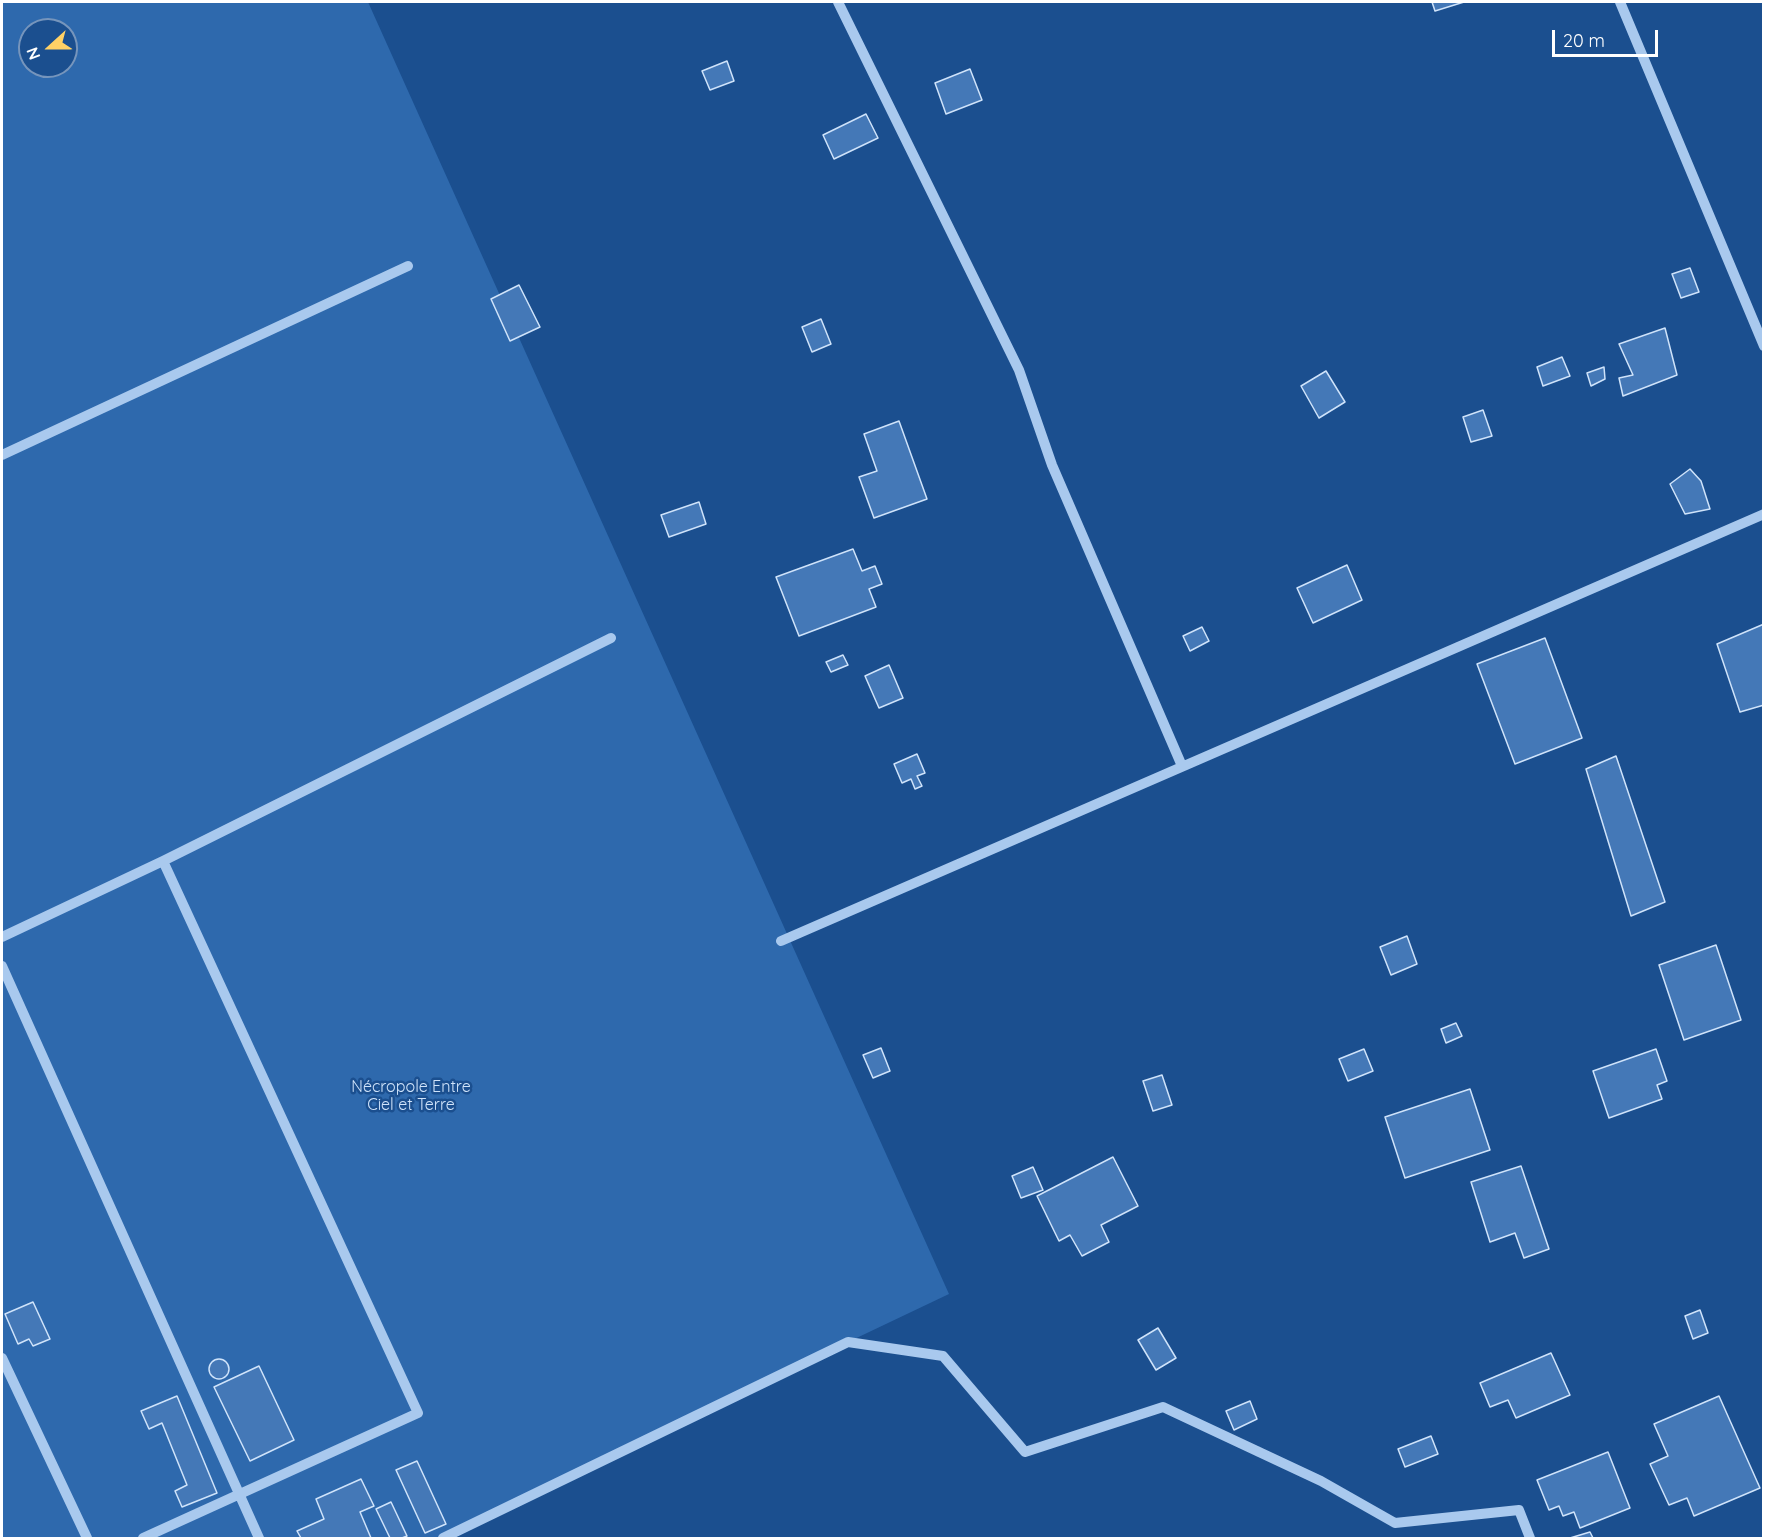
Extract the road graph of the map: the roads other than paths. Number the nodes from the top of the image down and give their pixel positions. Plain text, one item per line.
1 (838, 2) edge
2 (1620, 2) edge
3 (408, 266) dead end
4 (1764, 346) edge
5 (2, 455) edge
6 (1764, 514) edge
7 (611, 638) dead end
8 (1182, 766) junction
9 (163, 861) junction
10 (2, 937) edge
11 (781, 941) dead end
12 (2, 966) edge
13 (2, 1358) edge
14 (240, 1494) junction
15 (87, 1539) edge
16 (143, 1539) edge
17 (259, 1539) edge
18 (443, 1539) edge
19 (1530, 1539) edge

1 - 8 street
2 - 4 street
3 - 5 street
6 - 8 street
7 - 9 street
8 - 11 street
9 - 10 street
9 - 14 street
12 - 14 street
13 - 15 street
14 - 16 street
14 - 17 street
18 - 19 street

